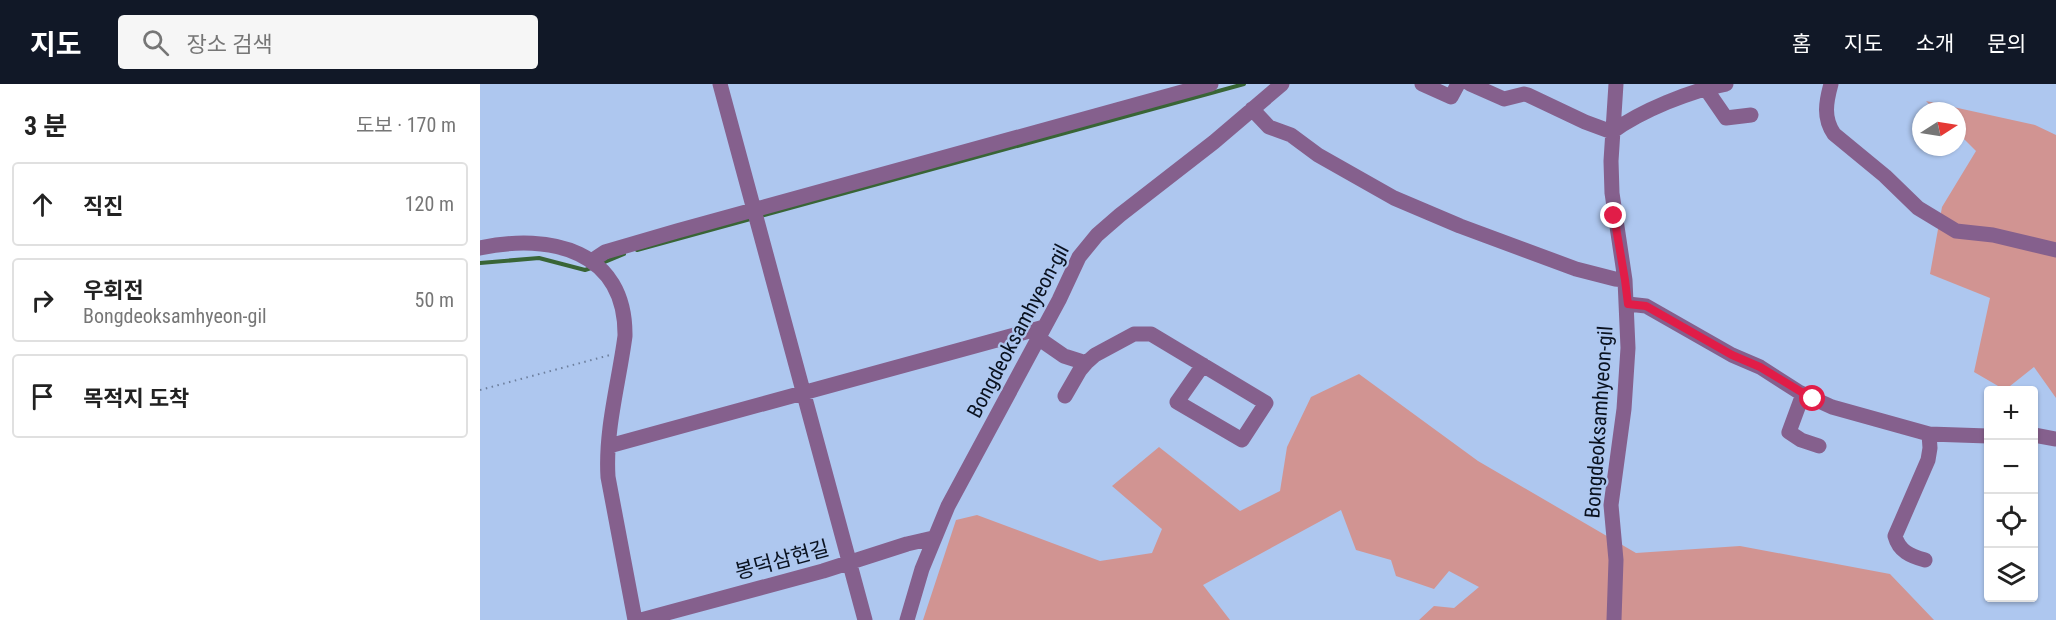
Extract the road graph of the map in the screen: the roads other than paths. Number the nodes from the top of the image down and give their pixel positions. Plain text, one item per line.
1 (720, 84) edge
2 (1211, 84) edge
3 (1282, 84) edge
4 (1422, 84) edge
5 (1458, 84) edge
6 (1470, 84) edge
7 (1616, 84) edge
8 (1726, 84) edge
9 (1831, 84) edge
10 (1702, 88) edge
11 (1252, 109) junction
12 (1751, 115) dead end
13 (1612, 132) junction
14 (757, 217) junction
15 (480, 248) edge
16 (2056, 250) edge
17 (597, 264) junction
18 (1625, 280) junction
19 (1628, 304) junction
20 (1041, 333) junction
21 (1086, 363) junction
22 (1203, 365) junction
23 (804, 393) junction
24 (1803, 394) junction
25 (1065, 396) dead end
26 (1929, 434) junction
27 (1984, 436) edge
28 (2038, 436) edge
29 (2056, 439) edge
30 (609, 446) junction
31 (1819, 446) dead end
32 (934, 536) junction
33 (1925, 560) dead end
34 (850, 563) junction
35 (635, 620) edge
36 (641, 620) edge
37 (865, 620) edge
38 (907, 620) edge
39 (1614, 620) edge

1 - 14 street
2 - 14 street
3 - 11 street, Bongdeoksamhyeon-gil
4 - 5 street
6 - 13 street
7 - 13 street, Bongdeoksamhyeon-gil
8 - 10 street
9 - 16 street
10 - 12 street
10 - 13 street
11 - 18 street
11 - 20 street, Bongdeoksamhyeon-gil
13 - 18 street, Bongdeoksamhyeon-gil
14 - 17 street
14 - 23 street
15 - 17 street
17 - 30 street
18 - 19 street, Bongdeoksamhyeon-gil
19 - 24 street
19 - 39 street, Bongdeoksamhyeon-gil
20 - 21 street
20 - 23 street
20 - 32 street, Bongdeoksamhyeon-gil
21 - 22 street
21 - 25 street
22 - 22 street
23 - 30 street
23 - 34 street
24 - 26 street
24 - 31 street
26 - 27 street
26 - 33 street
28 - 29 street
30 - 35 street
32 - 34 street, 봉덕삼현길
32 - 38 street, Bongdeoksamhyeon-gil
34 - 36 street, 봉덕삼현길
34 - 37 street

